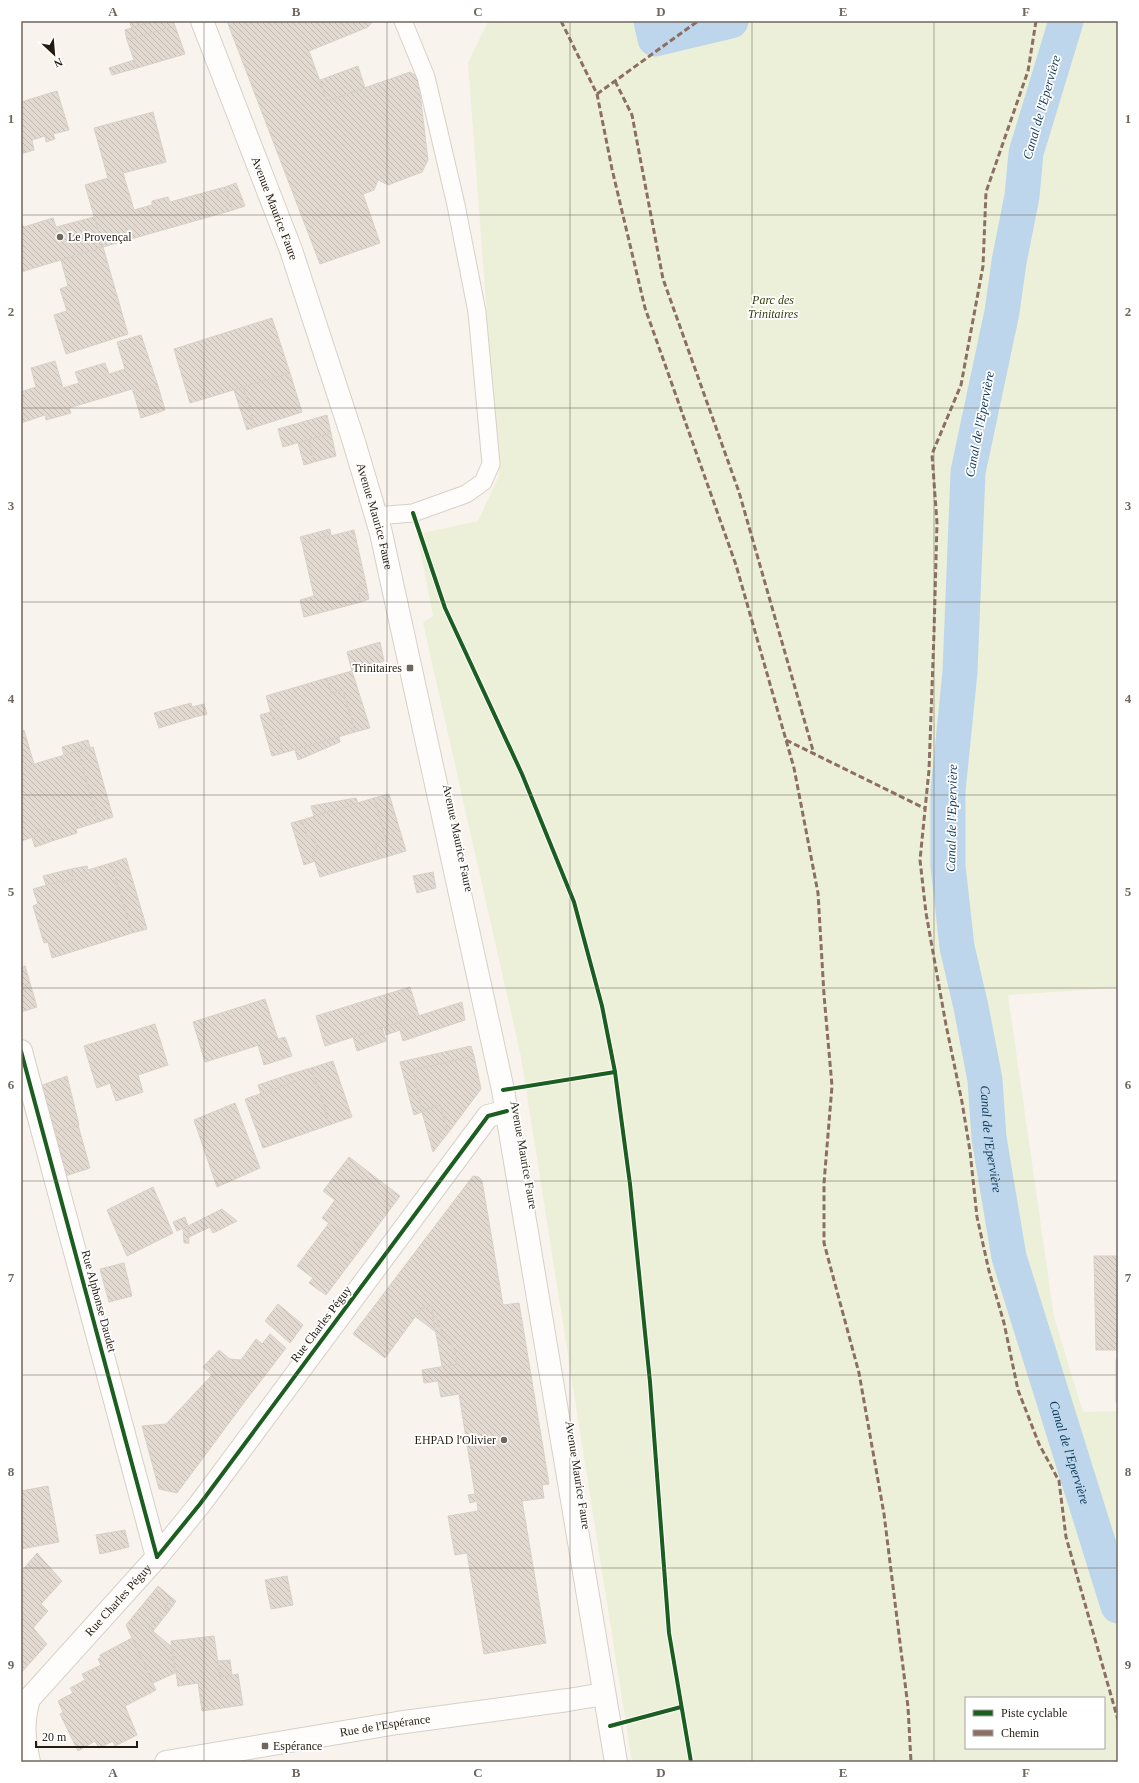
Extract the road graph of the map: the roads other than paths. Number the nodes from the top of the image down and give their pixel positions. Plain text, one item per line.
1 (202, 21) edge
2 (403, 21) edge
3 (376, 516) junction
4 (21, 1051) edge
5 (507, 1111) junction
6 (157, 1557) junction
7 (604, 1694) junction
8 (29, 1762) edge
9 (166, 1762) edge
10 (616, 1762) edge

1 - 3 street, Avenue Maurice Faure
2 - 3 lane
3 - 5 street, Avenue Maurice Faure
4 - 6 street, Rue Alphonse Daudet
5 - 6 street, Rue Charles Péguy
5 - 7 street, Avenue Maurice Faure
6 - 8 street, Rue Charles Péguy
7 - 9 street, Rue de l'Espérance
7 - 10 street, Avenue Maurice Faure

